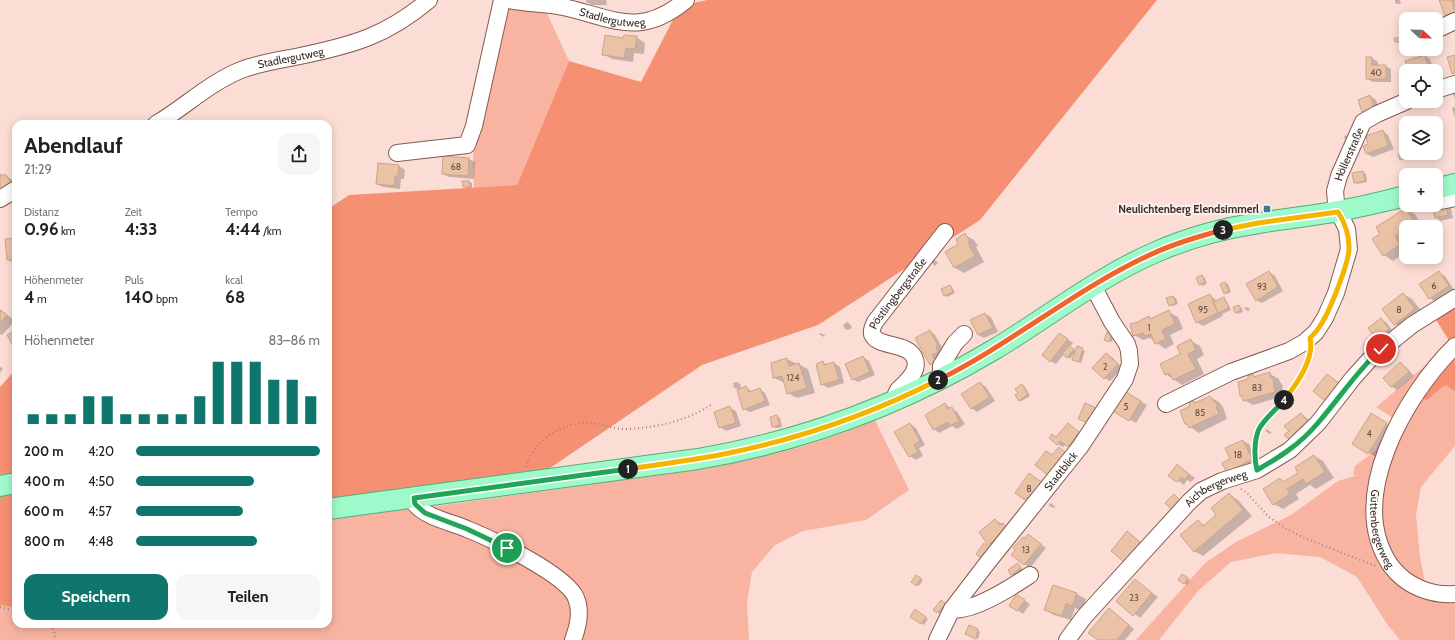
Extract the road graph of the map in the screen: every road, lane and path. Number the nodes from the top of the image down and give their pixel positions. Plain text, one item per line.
1 (428, 0) edge
2 (502, 0) edge
3 (509, 0) edge
4 (686, 0) edge
5 (1455, 21) edge
6 (1443, 27) edge
7 (1455, 84) edge
8 (1443, 88) edge
9 (1399, 104) edge
10 (162, 120) edge
11 (397, 153) dead end
12 (1455, 184) edge
13 (1443, 187) edge
14 (1399, 198) edge
15 (1455, 198) edge
16 (1443, 201) edge
17 (1338, 212) junction
18 (945, 232) dead end
19 (1094, 289) junction
20 (1455, 298) edge
21 (964, 334) dead end
22 (1310, 338) junction
23 (1455, 346) edge
24 (941, 379) junction
25 (898, 400) junction
26 (1166, 404) dead end
27 (711, 405) dead end
28 (1257, 470) junction
29 (1222, 481) junction
30 (526, 482) junction
31 (12, 484) edge
32 (0, 486) edge
33 (414, 498) junction
34 (332, 508) edge
35 (1397, 573) junction
36 (1030, 575) dead end
37 (1455, 594) edge
38 (0, 607) edge
39 (952, 609) junction
40 (12, 610) edge
41 (52, 628) edge
42 (55, 640) edge
43 (573, 640) edge
44 (937, 640) edge
45 (1067, 640) edge

1 - 10 street, Stadlergutweg
2 - 11 street
3 - 4 street, Stadlergutweg
5 - 6 street
7 - 8 street
9 - 17 street, Höllerstraße
12 - 13 main road
14 - 17 main road
15 - 16 street
17 - 19 main road
17 - 22 street, Höllerstraße
18 - 25 street, Pöstlingbergstraße
19 - 24 main road
19 - 39 street, Stadtblick
20 - 28 street, Aichbergerweg
21 - 24 street
22 - 26 street
22 - 28 path
23 - 35 street, Güttenbergerweg
24 - 25 main road
25 - 30 main road
27 - 30 path
28 - 29 street, Aichbergerweg
29 - 35 path
29 - 45 street, Aichbergerweg
30 - 33 main road
31 - 32 main road
33 - 34 main road
33 - 43 street
35 - 37 street, Güttenbergerweg
36 - 39 street
38 - 40 path
39 - 44 street, Stadtblick
41 - 42 path

